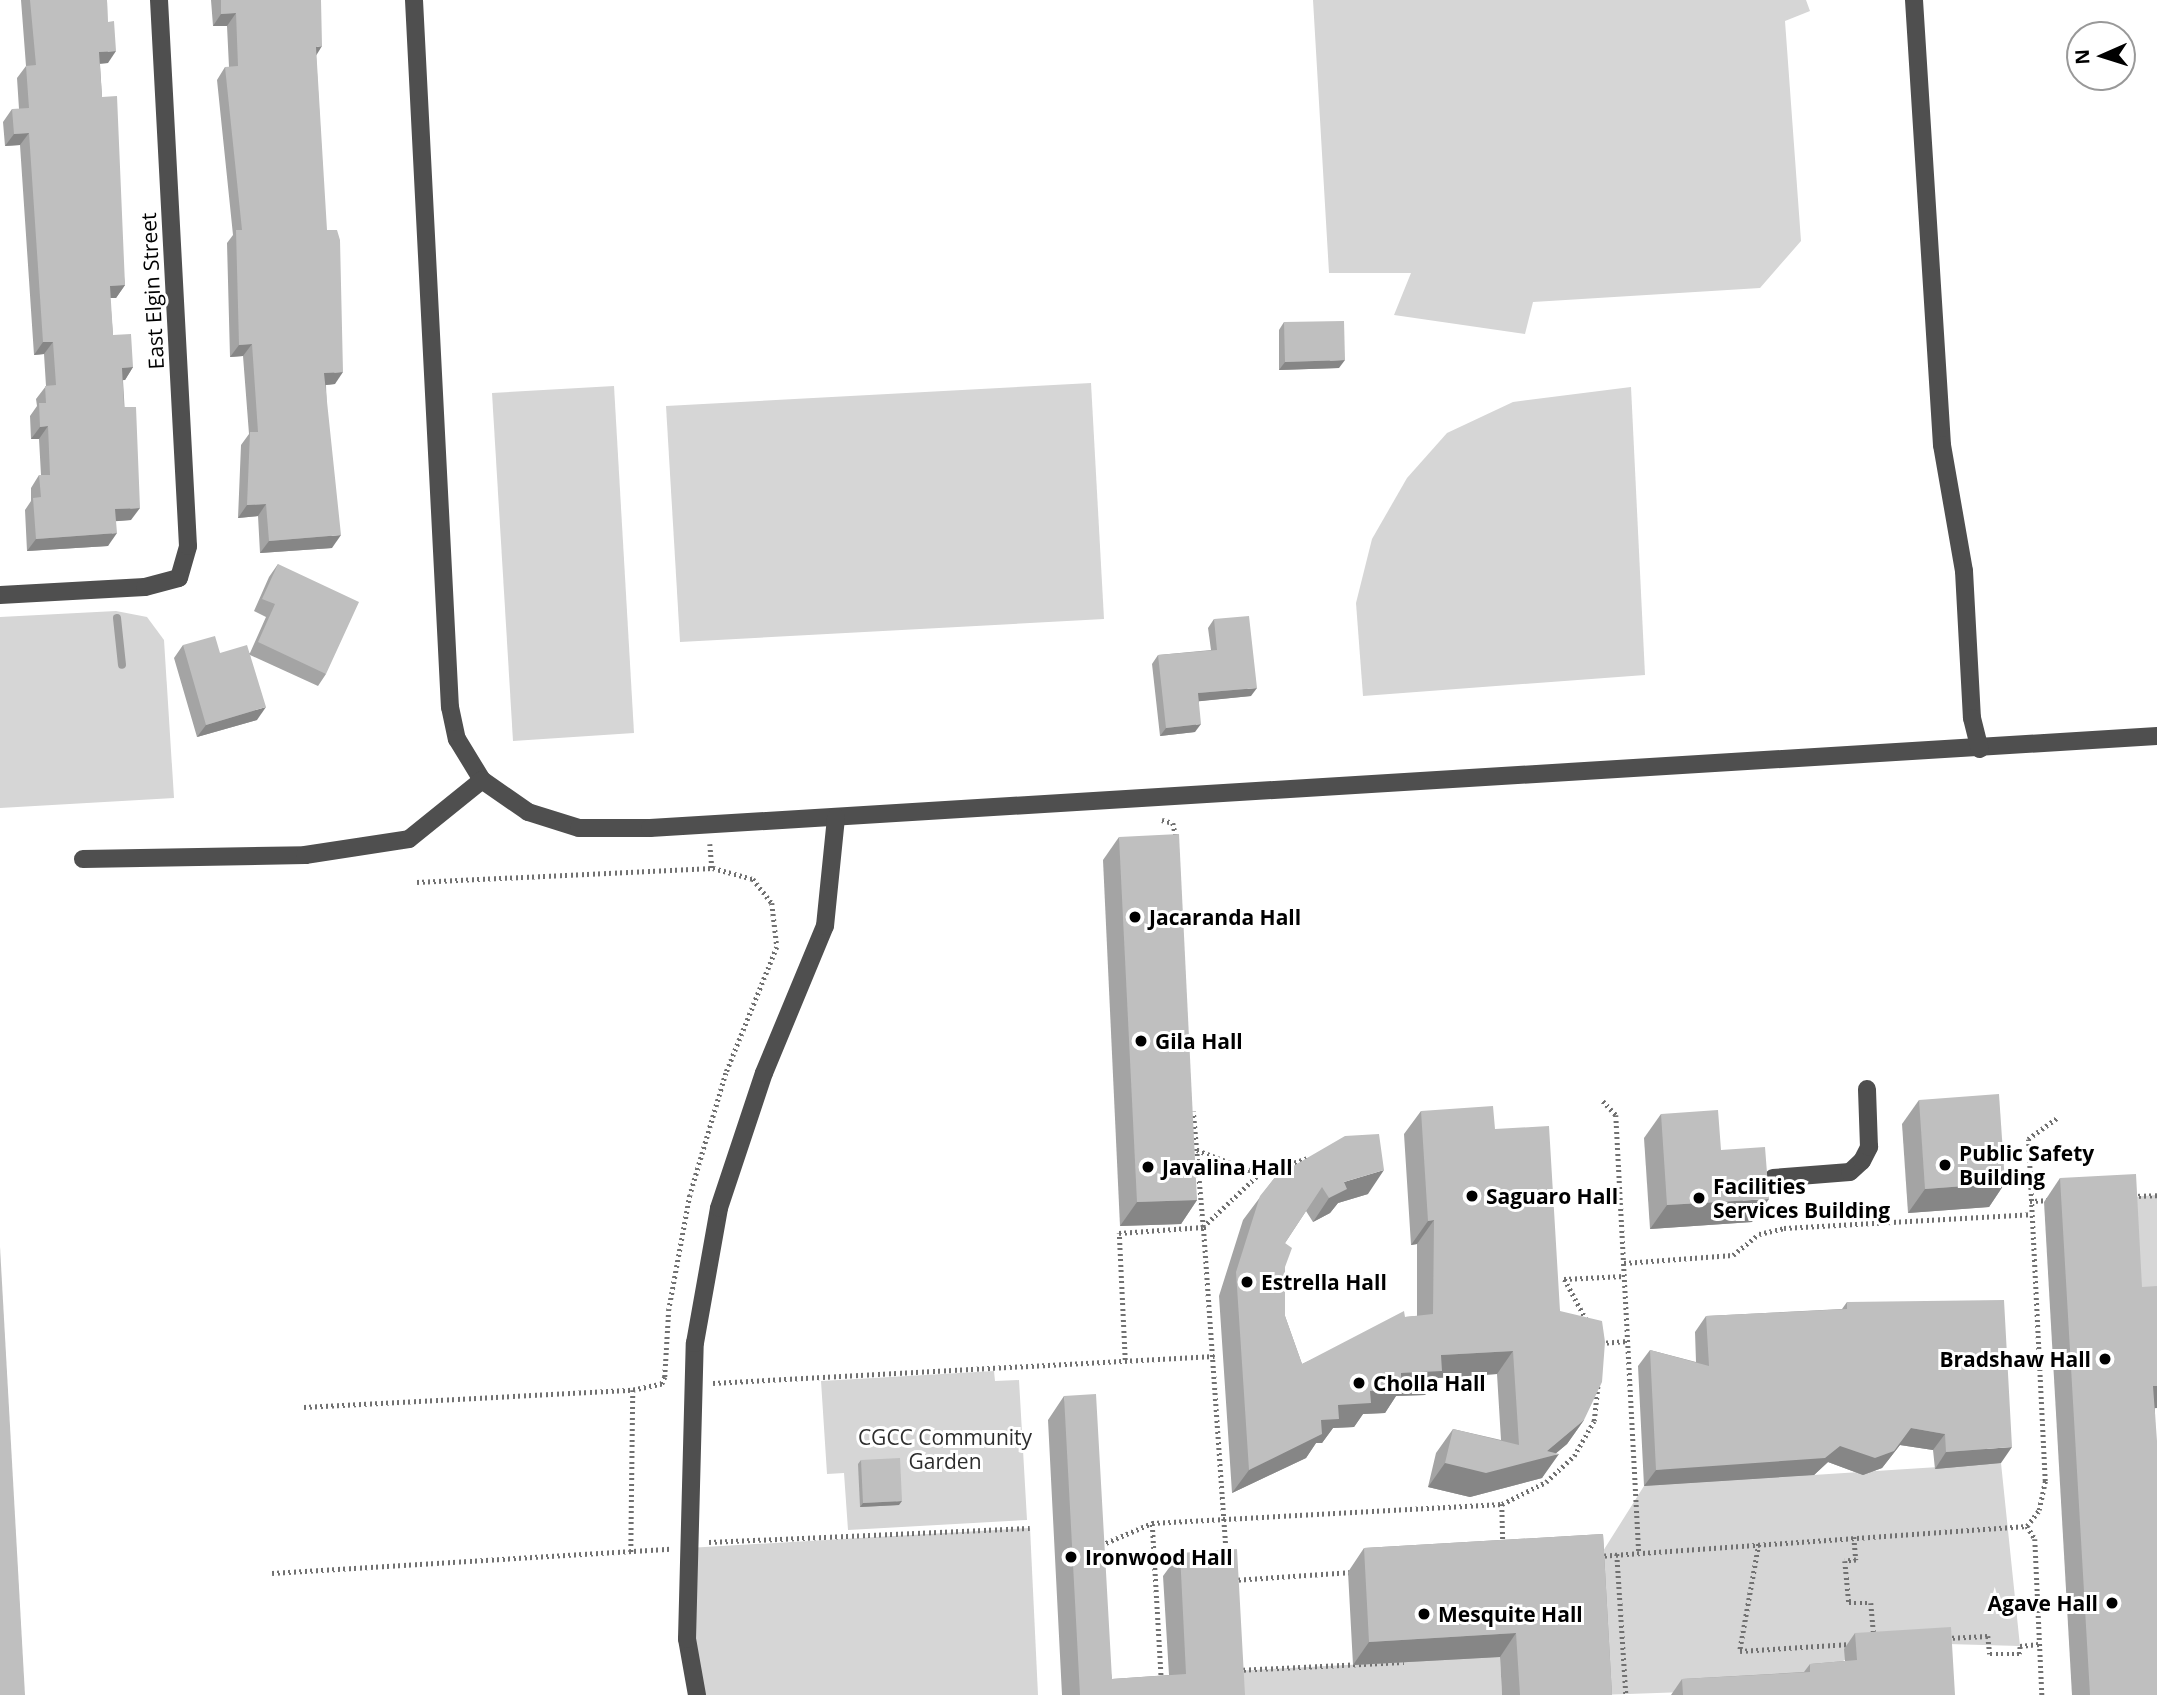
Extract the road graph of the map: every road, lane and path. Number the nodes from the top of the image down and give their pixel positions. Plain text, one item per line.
1 (159, 0) edge
2 (414, 0) edge
3 (1914, 0) edge
4 (0, 595) edge
5 (2157, 736) edge
6 (1980, 748) junction
7 (482, 780) junction
8 (1153, 795) junction
9 (836, 818) junction
10 (1177, 847) edge
11 (83, 859) dead end
12 (417, 882) dead end
13 (1867, 1089) dead end
14 (1603, 1101) dead end
15 (1192, 1105) edge
16 (2057, 1117) dead end
17 (1196, 1150) junction
18 (1321, 1156) edge
19 (1261, 1174) junction
20 (1773, 1178) dead end
21 (2157, 1195) edge
22 (2119, 1197) edge
23 (2056, 1200) dead end
24 (2030, 1201) junction
25 (2031, 1214) junction
26 (1203, 1227) junction
27 (1624, 1262) junction
28 (1625, 1276) junction
29 (1590, 1333) edge
30 (1628, 1341) junction
31 (1597, 1353) edge
32 (1214, 1356) junction
33 (1125, 1360) junction
34 (1599, 1375) edge
35 (663, 1382) junction
36 (691, 1383) junction
37 (633, 1390) junction
38 (304, 1407) dead end
39 (1502, 1504) junction
40 (1224, 1519) junction
41 (1152, 1523) junction
42 (2027, 1526) junction
43 (1030, 1528) dead end
44 (1854, 1537) junction
45 (1759, 1544) junction
46 (688, 1548) junction
47 (1503, 1550) edge
48 (631, 1552) junction
49 (1639, 1552) junction
50 (1617, 1554) junction
51 (1587, 1558) edge
52 (1098, 1560) edge
53 (1361, 1571) edge
54 (272, 1573) dead end
55 (1228, 1580) junction
56 (1228, 1593) edge
57 (1947, 1638) junction
58 (1934, 1639) edge
59 (1874, 1642) junction
60 (1886, 1642) edge
61 (2039, 1644) junction
62 (1947, 1650) edge
63 (1233, 1658) edge
64 (1420, 1662) edge
65 (1234, 1671) junction
66 (1235, 1683) edge
67 (1162, 1692) edge
68 (697, 1695) edge
69 (1626, 1695) edge
70 (2042, 1695) edge

1 - 4 street, East Elgin Street
2 - 7 street
3 - 6 street
5 - 6 street
6 - 8 street
7 - 9 street
7 - 11 street
8 - 9 street
8 - 10 path
9 - 36 street
12 - 35 path
13 - 20 street
14 - 27 path
15 - 17 path
16 - 24 path
17 - 19 path
17 - 26 path
18 - 19 path
19 - 26 path
21 - 22 path
23 - 24 path
24 - 25 path
25 - 27 path
25 - 42 path
26 - 32 path
26 - 33 path
27 - 28 path
28 - 29 path
28 - 30 path
30 - 31 path
30 - 49 path
32 - 33 path
32 - 40 path
33 - 36 path
34 - 39 path
35 - 36 path
35 - 37 path
36 - 46 street
37 - 38 path
37 - 48 path
39 - 40 path
39 - 47 path
40 - 41 path
40 - 55 path
41 - 52 path
41 - 67 path
42 - 44 path
42 - 61 path
43 - 46 path
44 - 45 path
44 - 59 path
45 - 49 path
45 - 59 path
46 - 48 path
46 - 68 street
48 - 54 path
49 - 50 path
50 - 51 path
50 - 69 path
53 - 55 path
55 - 56 path
57 - 58 path
57 - 61 path
57 - 62 path
59 - 60 path
61 - 70 path
63 - 65 path
64 - 65 path
65 - 66 path

